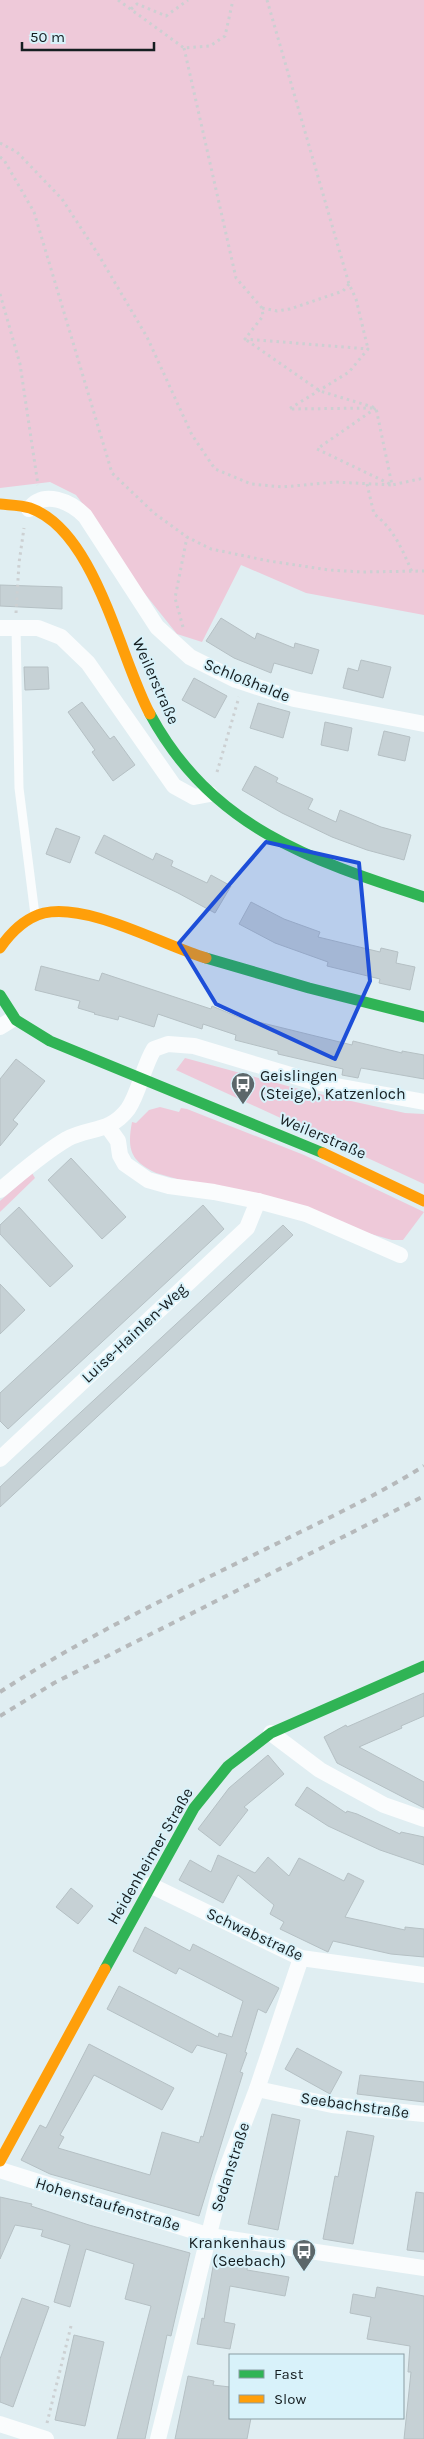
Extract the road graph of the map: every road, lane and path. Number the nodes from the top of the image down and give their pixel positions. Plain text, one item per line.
1 (118, 0) edge
2 (188, 0) edge
3 (233, 0) edge
4 (268, 0) edge
5 (131, 9) junction
6 (184, 48) junction
7 (0, 142) edge
8 (0, 157) edge
9 (349, 284) junction
10 (0, 294) edge
11 (262, 308) junction
12 (245, 339) junction
13 (368, 349) junction
14 (320, 391) junction
15 (376, 408) junction
16 (424, 478) edge
17 (367, 484) junction
18 (392, 485) junction
19 (38, 487) dead end
20 (0, 504) edge
21 (27, 516) junction
22 (187, 537) junction
23 (424, 571) edge
24 (412, 572) junction
25 (8, 627) edge
26 (184, 632) dead end
27 (244, 682) junction
28 (424, 724) edge
29 (210, 794) junction
30 (424, 898) edge
31 (35, 916) junction
32 (0, 948) edge
33 (0, 995) edge
34 (424, 1018) edge
35 (7, 1023) edge
36 (140, 1078) junction
37 (424, 1102) edge
38 (108, 1126) junction
39 (0, 1190) edge
40 (258, 1201) junction
41 (424, 1201) edge
42 (400, 1256) dead end
43 (0, 1459) edge
44 (424, 1666) edge
45 (271, 1733) junction
46 (424, 1818) edge
47 (150, 1885) junction
48 (302, 1958) junction
49 (424, 1975) edge
50 (257, 2089) junction
51 (424, 2114) edge
52 (0, 2162) edge
53 (0, 2170) edge
54 (210, 2236) junction
55 (424, 2268) edge
56 (71, 2326) dead end
57 (0, 2424) edge
58 (45, 2439) edge
59 (158, 2439) edge

1 - 5 path
2 - 5 path
3 - 6 path
4 - 9 path
5 - 6 path
6 - 11 path
7 - 17 path
8 - 22 path
9 - 11 path
9 - 13 path
10 - 19 path
11 - 12 path
12 - 13 path
12 - 14 path
13 - 14 path
14 - 15 path
14 - 15 path
15 - 18 path
15 - 18 path
16 - 18 path
17 - 18 path
17 - 24 path
20 - 21 street, Weilerstraße
21 - 25 path
21 - 27 street, Schloßhalde
21 - 29 street, Weilerstraße
22 - 24 path
22 - 26 path
23 - 24 path
25 - 29 street
25 - 31 lane
27 - 28 street, Schloßhalde
27 - 29 path
29 - 30 street, Weilerstraße
31 - 32 street
31 - 34 street
33 - 35 street, Weilerstraße
35 - 36 street, Weilerstraße
36 - 37 street
36 - 38 street
36 - 41 street, Weilerstraße
38 - 39 street
38 - 40 street
40 - 42 street
40 - 43 street, Luise-Hainlen-Weg
44 - 45 street, Heidenheimer Straße
45 - 46 street
45 - 47 street, Heidenheimer Straße
47 - 48 street, Schwabstraße
47 - 52 street, Heidenheimer Straße
48 - 49 street, Schwabstraße
48 - 50 street, Sedanstraße
50 - 51 street, Seebachstraße
50 - 54 street, Sedanstraße
53 - 54 street, Hohenstaufenstraße
54 - 55 street, Hohenstaufenstraße
54 - 59 street, Sedanstraße
56 - 58 path
57 - 58 street

